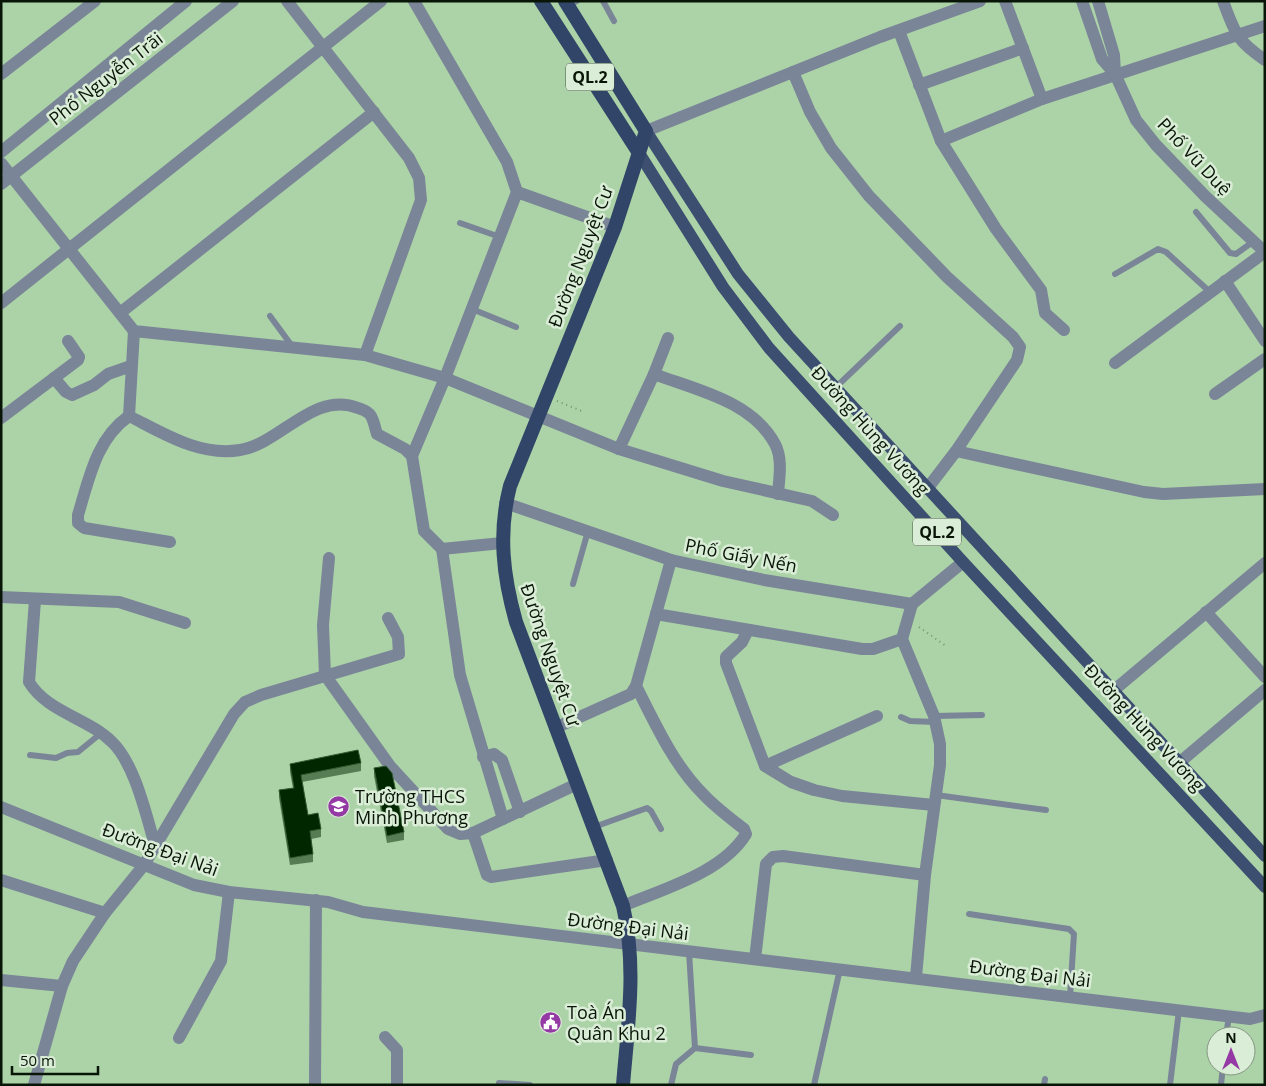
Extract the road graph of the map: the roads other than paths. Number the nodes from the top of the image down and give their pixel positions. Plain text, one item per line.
1 (94, 1) edge
2 (186, 1) edge
3 (233, 1) edge
4 (287, 1) edge
5 (381, 1) edge
6 (414, 1) edge
7 (542, 1) edge
8 (603, 1) edge
9 (980, 1) edge
10 (1005, 1) edge
11 (1082, 1) edge
12 (1098, 1) edge
13 (1223, 1) edge
14 (570, 3) edge
15 (958, 5) edge
16 (614, 21) dead end
17 (1265, 26) edge
18 (899, 30) junction
19 (1235, 34) junction
20 (323, 48) junction
21 (1023, 48) junction
22 (1265, 60) edge
23 (793, 72) junction
24 (1, 74) edge
25 (1114, 74) junction
26 (919, 85) junction
27 (1042, 99) junction
28 (374, 112) junction
29 (646, 131) junction
30 (941, 140) junction
31 (1, 152) edge
32 (639, 152) junction
33 (1, 163) edge
34 (12, 176) junction
35 (1, 184) edge
36 (517, 192) junction
37 (1196, 212) dead end
38 (460, 222) dead end
39 (615, 227) junction
40 (500, 237) junction
41 (1254, 241) junction
42 (70, 248) junction
43 (1265, 252) edge
44 (1115, 274) dead end
45 (1225, 281) junction
46 (1210, 292) junction
47 (1, 303) edge
48 (472, 309) junction
49 (120, 313) junction
50 (270, 316) dead end
51 (900, 326) dead end
52 (516, 327) dead end
53 (1064, 330) dead end
54 (134, 331) junction
55 (668, 338) dead end
56 (68, 341) dead end
57 (1265, 341) edge
58 (293, 347) junction
59 (365, 355) junction
60 (1265, 359) edge
61 (1115, 363) dead end
62 (131, 366) junction
63 (654, 374) junction
64 (54, 378) junction
65 (445, 378) junction
66 (835, 388) junction
67 (1215, 394) dead end
68 (129, 416) junction
69 (537, 416) junction
70 (1, 418) edge
71 (619, 449) junction
72 (956, 451) junction
73 (412, 456) junction
74 (927, 489) junction
75 (1265, 489) edge
76 (778, 494) junction
77 (505, 503) junction
78 (833, 515) dead end
79 (588, 531) junction
80 (170, 542) dead end
81 (502, 543) junction
82 (442, 549) junction
83 (329, 558) dead end
84 (671, 560) junction
85 (992, 560) junction
86 (963, 562) junction
87 (1265, 563) edge
88 (976, 575) junction
89 (574, 584) dead end
90 (1, 597) edge
91 (35, 600) junction
92 (912, 604) junction
93 (1206, 612) junction
94 (656, 614) junction
95 (388, 618) dead end
96 (186, 623) dead end
97 (748, 630) junction
98 (902, 639) junction
99 (326, 675) junction
100 (1265, 676) edge
101 (636, 686) junction
102 (1265, 690) edge
103 (1113, 691) junction
104 (982, 715) dead end
105 (877, 716) dead end
106 (900, 717) dead end
107 (935, 719) junction
108 (555, 728) junction
109 (100, 734) junction
110 (30, 756) dead end
111 (483, 757) junction
112 (1180, 762) junction
113 (765, 766) junction
114 (577, 784) junction
115 (935, 800) junction
116 (1, 808) edge
117 (1046, 810) dead end
118 (520, 812) junction
119 (503, 819) junction
120 (594, 827) junction
121 (661, 829) dead end
122 (473, 833) junction
123 (155, 845) junction
124 (1265, 856) edge
125 (607, 860) junction
126 (144, 865) junction
127 (925, 875) junction
128 (1, 880) edge
129 (1265, 887) edge
130 (229, 892) junction
131 (316, 900) junction
132 (624, 906) junction
133 (105, 913) junction
134 (969, 914) dead end
135 (631, 946) junction
136 (688, 952) junction
137 (755, 959) junction
138 (840, 968) junction
139 (916, 977) junction
140 (1, 980) edge
141 (62, 986) junction
142 (1070, 996) junction
143 (1179, 1010) junction
144 (1265, 1015) edge
145 (1228, 1016) junction
146 (1250, 1019) junction
147 (1265, 1020) edge
148 (1227, 1026) edge
149 (385, 1037) dead end
150 (179, 1038) dead end
151 (695, 1048) junction
152 (751, 1055) dead end
153 (500, 1082) dead end
154 (34, 1085) edge
155 (314, 1085) edge
156 (397, 1085) edge
157 (530, 1085) edge
158 (623, 1085) edge
159 (671, 1085) edge
160 (814, 1085) edge
161 (1170, 1085) edge

1 - 24 street
2 - 31 street, Phố Nguyễn Trãi
3 - 34 street, Phố Nguyễn Trãi
4 - 20 street
5 - 20 street
6 - 36 street
7 - 32 highway, Đường Hùng Vương / QL.2
8 - 16 lane
9 - 15 street
10 - 21 street
11 - 25 street, Phố Vũ Duệ
12 - 25 street, Phố Vũ Duệ
13 - 19 street
14 - 29 highway, Đường Hùng Vương / QL.2
15 - 18 street
17 - 19 street
18 - 23 street
18 - 26 street
19 - 22 street
19 - 25 street
20 - 28 street
20 - 42 street
21 - 26 street
21 - 27 street
23 - 29 street
23 - 72 street
25 - 27 street
25 - 41 street, Phố Vũ Duệ
26 - 30 street
27 - 30 street
28 - 49 street
28 - 59 street
29 - 32 highway, Đường Nguyệt Cư
29 - 66 main road, Đường Hùng Vương / QL.2
30 - 53 street
32 - 39 highway, Đường Nguyệt Cư
32 - 86 main road, Đường Hùng Vương / QL.2
33 - 34 street
34 - 35 street, Phố Nguyễn Trãi
34 - 42 street
36 - 39 street
36 - 40 street
37 - 41 lane
38 - 40 lane
39 - 69 highway, Đường Nguyệt Cư
40 - 48 street
41 - 43 street, Phố Vũ Duệ
42 - 47 street
42 - 49 street
43 - 45 street
44 - 46 lane
45 - 46 street
45 - 57 street
46 - 61 street
48 - 52 lane
48 - 65 street
49 - 54 street
50 - 58 lane
51 - 66 lane
54 - 58 street
54 - 62 street
55 - 63 street
56 - 64 street
58 - 59 street
59 - 65 street
60 - 67 street
62 - 64 street
62 - 68 street
63 - 71 street
63 - 76 street
64 - 70 street
65 - 69 street
65 - 73 street
66 - 74 main road, Đường Hùng Vương / QL.2
68 - 73 street
68 - 80 street
69 - 71 street
69 - 77 highway, Đường Nguyệt Cư
71 - 76 street
72 - 74 street
72 - 75 street
73 - 82 street
74 - 85 main road, Đường Hùng Vương / QL.2
76 - 78 street
77 - 79 street, Phố Giấy Nến
77 - 81 highway, Đường Nguyệt Cư
79 - 84 street, Phố Giấy Nến
79 - 89 lane
81 - 82 street
81 - 108 highway, Đường Nguyệt Cư
82 - 111 street
83 - 99 street
84 - 92 street, Phố Giấy Nến
84 - 94 street
85 - 88 main road
85 - 103 main road, Đường Hùng Vương / QL.2
86 - 88 main road, Đường Hùng Vương / QL.2
86 - 92 street
87 - 93 street
88 - 129 main road, Đường Hùng Vương / QL.2
90 - 91 street
91 - 96 street
91 - 109 street
92 - 98 street
93 - 100 street
93 - 103 street
94 - 97 street
94 - 101 street
95 - 99 street
97 - 98 street
97 - 113 street
98 - 107 street
99 - 122 street
99 - 123 street
101 - 108 street
101 - 132 street
102 - 112 street
103 - 112 main road, Đường Hùng Vương / QL.2
104 - 107 lane
105 - 113 street
106 - 107 lane
107 - 115 street
108 - 114 highway, Đường Nguyệt Cư
109 - 110 lane
109 - 123 street
111 - 118 street
111 - 119 street
112 - 124 main road, Đường Hùng Vương / QL.2
113 - 115 street
114 - 118 street
114 - 120 highway, Đường Nguyệt Cư
115 - 117 lane
115 - 127 street
116 - 126 street, Đường Đại Nải
118 - 119 street
119 - 122 street
120 - 121 lane
120 - 125 highway, Đường Nguyệt Cư
122 - 125 street
123 - 126 street
125 - 132 highway, Đường Nguyệt Cư
126 - 130 street, Đường Đại Nải
126 - 133 street
127 - 137 street
127 - 139 street
128 - 133 street
130 - 131 street, Đường Đại Nải
130 - 150 street
131 - 135 street, Đường Đại Nải
131 - 155 street
132 - 135 highway, Đường Nguyệt Cư
133 - 141 street
134 - 142 lane
135 - 136 street, Đường Đại Nải
135 - 158 highway, Đường Nguyệt Cư
136 - 137 street, Đường Đại Nải
136 - 151 lane
137 - 138 street, Đường Đại Nải
138 - 139 street, Đường Đại Nải
138 - 160 lane
139 - 142 street, Đường Đại Nải
140 - 141 street
141 - 154 street
142 - 143 street, Đường Đại Nải
143 - 145 street, Đường Đại Nải
143 - 161 lane
144 - 146 street, Đường Đại Nải
145 - 146 street, Đường Đại Nải
145 - 148 lane
146 - 147 street
149 - 156 street
151 - 152 lane
151 - 159 lane
153 - 157 lane

